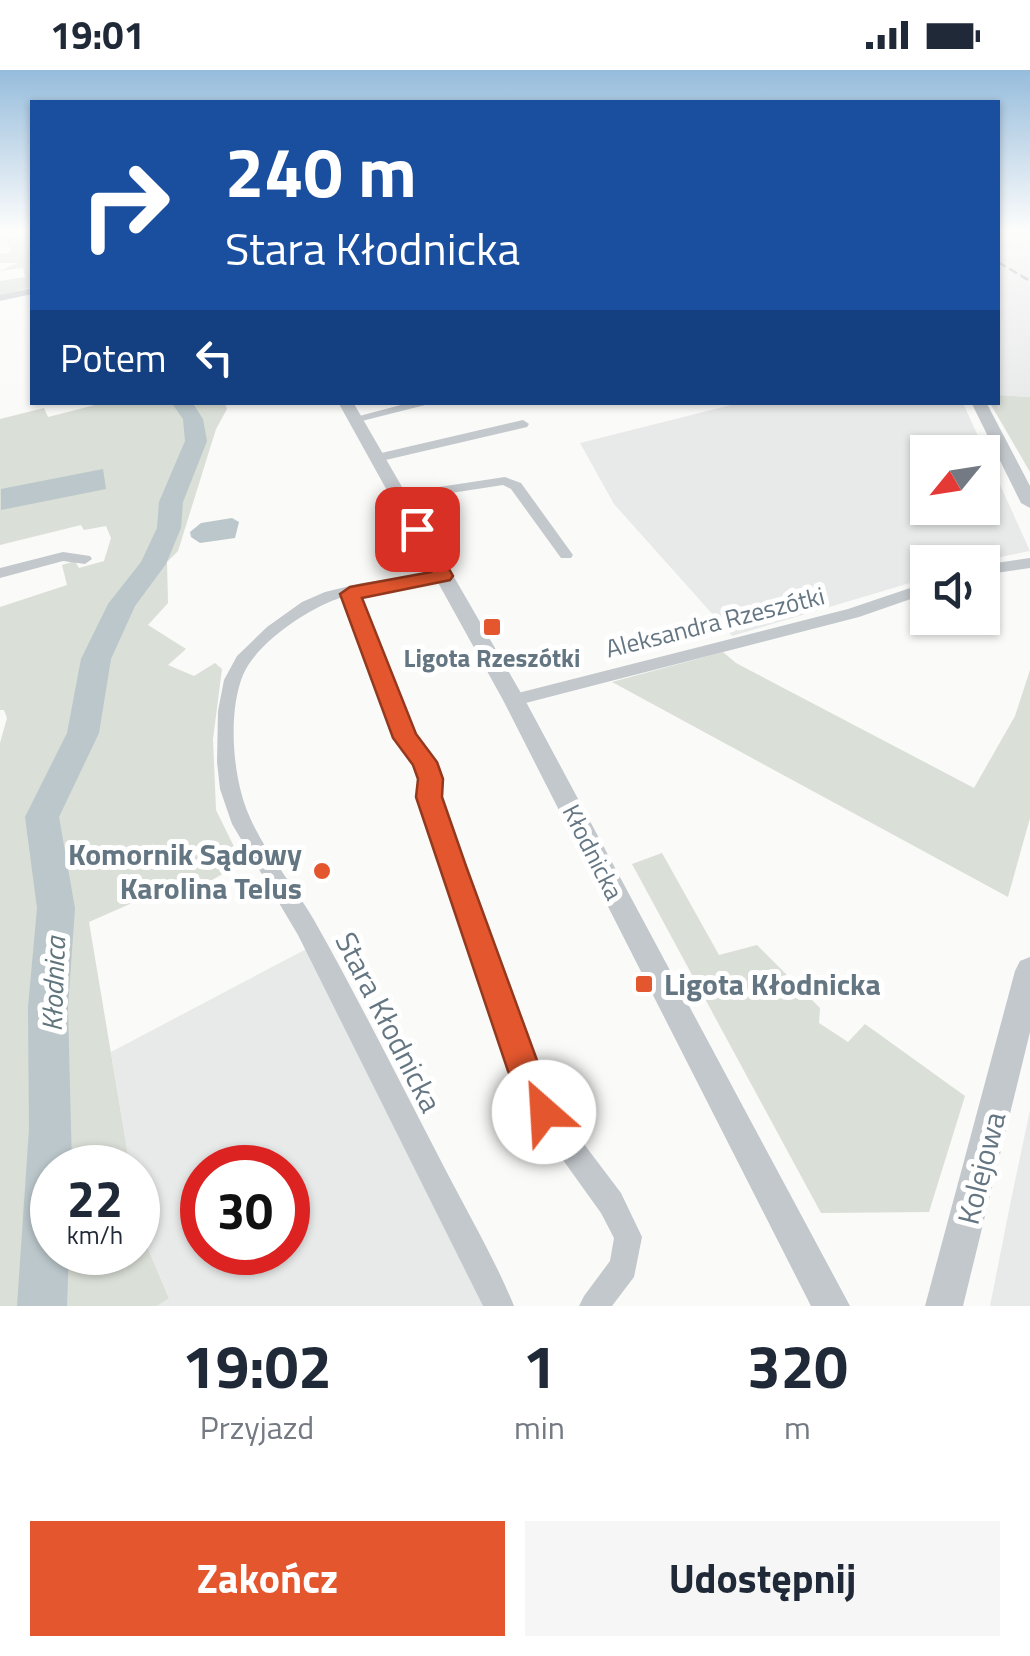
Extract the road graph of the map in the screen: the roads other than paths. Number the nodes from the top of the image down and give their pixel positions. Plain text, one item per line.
1 (30, 291) edge
2 (0, 298) edge
3 (404, 405) edge
4 (980, 405) edge
5 (350, 411) edge
6 (524, 424) dead end
7 (377, 458) junction
8 (399, 497) junction
9 (1030, 503) edge
10 (566, 555) dead end
11 (85, 559) dead end
12 (1030, 563) edge
13 (1000, 567) edge
14 (0, 573) edge
15 (443, 576) junction
16 (910, 593) edge
17 (350, 594) junction
18 (514, 700) junction
19 (1030, 972) edge
20 (499, 1306) edge
21 (594, 1306) edge
22 (832, 1306) edge
23 (944, 1306) edge

1 - 2 street
3 - 5 street
4 - 9 street
5 - 7 street, Kłodnicka
6 - 7 street
7 - 8 street, Kłodnicka
8 - 10 street
8 - 15 street, Kłodnicka
11 - 14 street
12 - 13 street
15 - 17 street, Stara Kłodnicka
15 - 18 street, Kłodnicka
16 - 18 street, Aleksandra Rzeszótki
17 - 20 street, Stara Kłodnicka
17 - 21 street
18 - 22 street, Kłodnicka
19 - 23 street, Kolejowa

